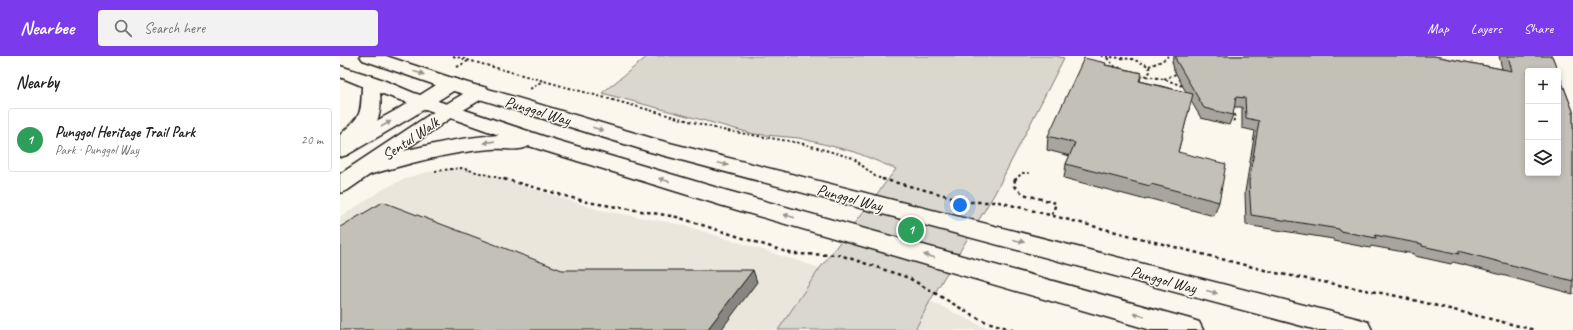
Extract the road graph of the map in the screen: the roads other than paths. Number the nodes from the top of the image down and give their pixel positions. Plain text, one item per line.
1 (369, 56) edge
2 (340, 71) edge
3 (371, 82) junction
4 (451, 84) junction
5 (480, 92) junction
6 (422, 102) junction
7 (448, 111) junction
8 (542, 143) junction
9 (340, 148) edge
10 (365, 169) junction
11 (340, 185) edge
12 (1190, 330) edge
13 (1359, 330) edge

1 -> 4 main road, Punggol Way
2 - 3 main road, Punggol Way
3 - 6 main road, Punggol Way
3 - 9 main road
4 - 5 main road, Punggol Way
4 - 6 main road, Sentul Walk
5 - 7 main road, Sentul Walk
5 -> 13 main road, Punggol Way
6 - 7 main road, Punggol Way
9 -> 6 main road, Sentul Walk
7 - 8 main road, Punggol Way
7 - 10 main road, Sentul Walk
8 -> 10 main road
12 -> 8 main road, Punggol Way
10 - 11 main road, Sentul Walk

